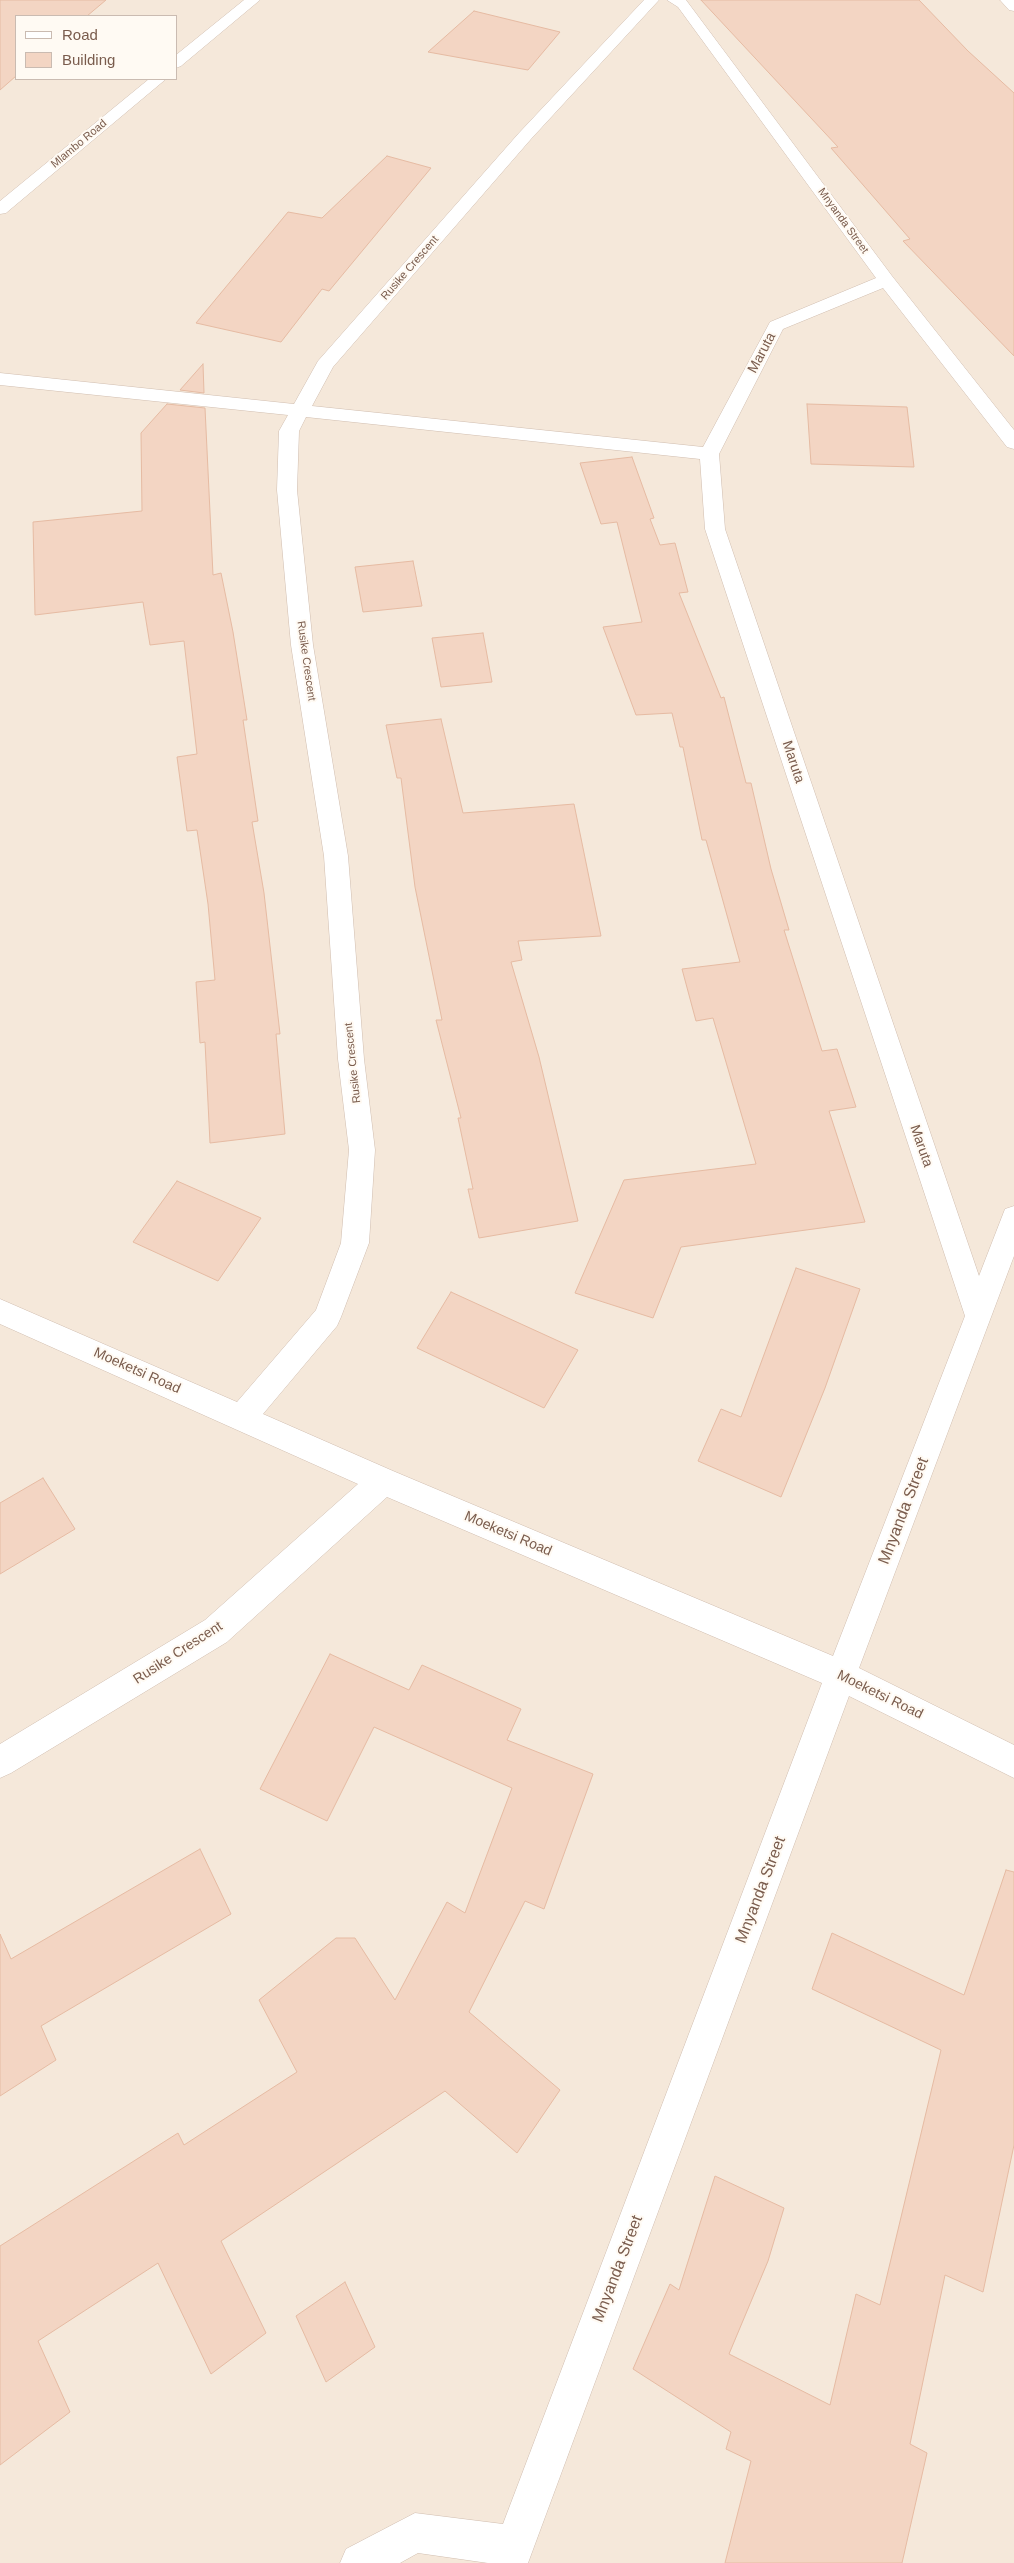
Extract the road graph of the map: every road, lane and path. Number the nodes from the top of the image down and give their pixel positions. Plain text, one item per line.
1 (253, 0) edge
2 (652, 0) edge
3 (674, 0) edge
4 (1007, 0) edge
5 (1014, 7) edge
6 (178, 61) edge
7 (157, 80) edge
8 (0, 209) edge
9 (886, 280) junction
10 (0, 379) edge
11 (300, 411) junction
12 (1014, 443) edge
13 (708, 454) junction
14 (1014, 1217) edge
15 (0, 1311) edge
16 (979, 1316) junction
17 (242, 1418) junction
18 (383, 1481) junction
19 (841, 1675) junction
20 (0, 1762) edge
21 (1014, 1762) edge
22 (512, 2554) edge
23 (360, 2563) edge

1 - 6 street
2 - 11 street, Rusike Crescent
3 - 9 street, Mnyanda Street
4 - 5 street
7 - 8 street, Mlambo Road
9 - 12 street, Mnyanda Street
9 - 13 street, Maruta
10 - 11 street
11 - 13 street
11 - 17 street, Rusike Crescent
13 - 16 street, Maruta
14 - 16 street, Mnyanda Street
15 - 17 street, Moeketsi Road
16 - 19 street, Mnyanda Street
17 - 18 street, Moeketsi Road
18 - 19 street, Moeketsi Road
18 - 20 street, Rusike Crescent
19 - 21 street, Moeketsi Road
19 - 22 street, Mnyanda Street
22 - 23 street

